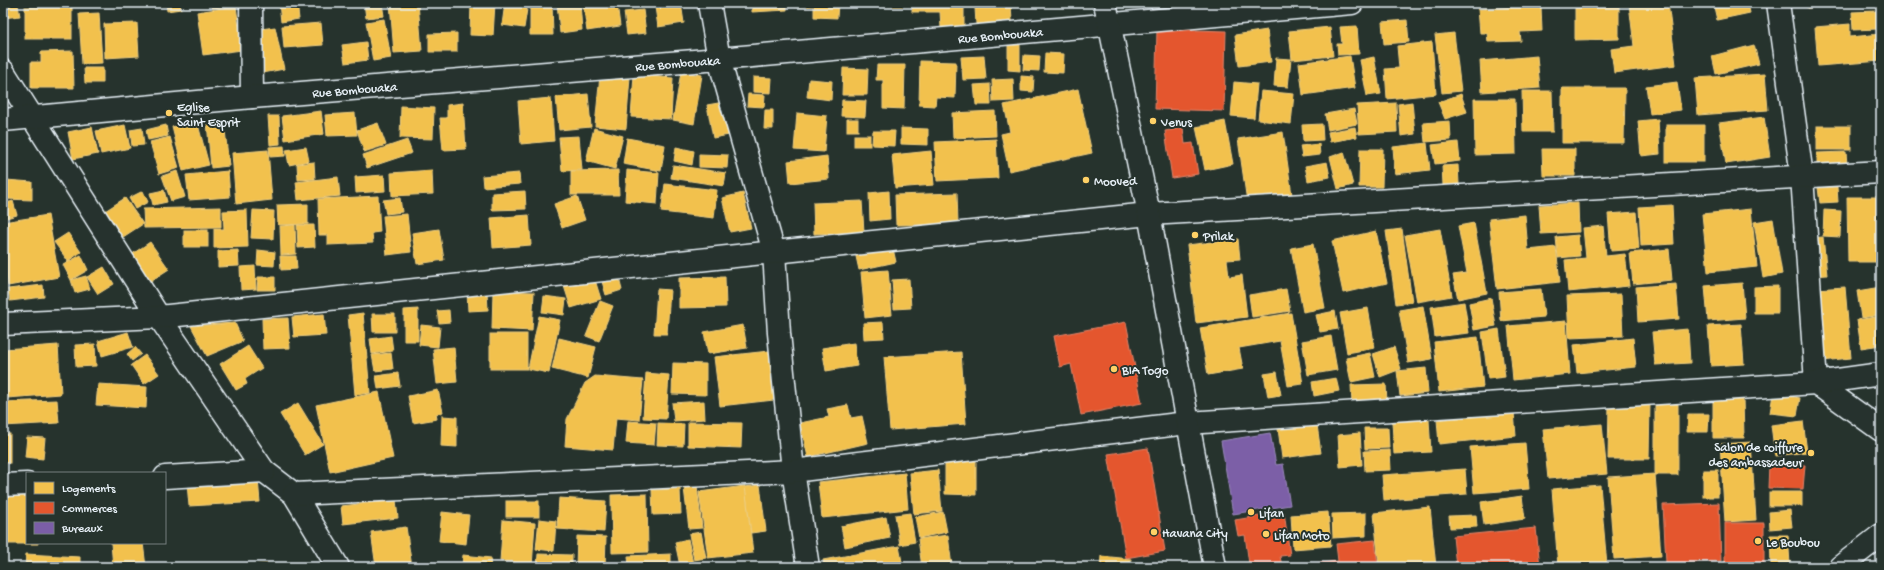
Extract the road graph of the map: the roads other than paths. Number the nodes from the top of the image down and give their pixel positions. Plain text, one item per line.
1 (251, 3) edge
2 (709, 3) edge
3 (1104, 3) edge
4 (1352, 3) edge
5 (1778, 3) edge
6 (1108, 25) junction
7 (719, 59) junction
8 (3, 72) edge
9 (252, 96) junction
10 (34, 118) junction
11 (3, 120) edge
12 (1881, 172) edge
13 (1802, 176) junction
14 (1149, 214) junction
15 (774, 252) junction
16 (159, 317) junction
17 (3, 324) edge
18 (1881, 374) edge
19 (1816, 383) junction
20 (1186, 423) junction
21 (1881, 430) edge
22 (793, 471) junction
23 (264, 472) junction
24 (166, 477) edge
25 (26, 484) edge
26 (3, 485) edge
27 (294, 494) junction
28 (1881, 535) edge
29 (338, 567) edge
30 (808, 567) edge
31 (1215, 567) edge
32 (1840, 567) edge

1 - 9 street
2 - 7 street
3 - 6 street
4 - 6 street, Rue Bombouaka
5 - 13 street
6 - 7 street, Rue Bombouaka
6 - 14 street
7 - 9 street, Rue Bombouaka
7 - 15 street
8 - 10 street
9 - 10 street, Rue Bombouaka
10 - 11 street, Rue Bombouaka
10 - 16 street
12 - 13 street
13 - 14 street
13 - 19 street
14 - 15 street
14 - 20 street
15 - 16 street
15 - 22 street
16 - 17 street
16 - 23 street
18 - 19 street
19 - 20 street
19 - 21 street
20 - 22 street
20 - 31 street
22 - 27 street
22 - 30 street
23 - 24 street
23 - 27 street
25 - 26 street
27 - 29 street
28 - 32 street

